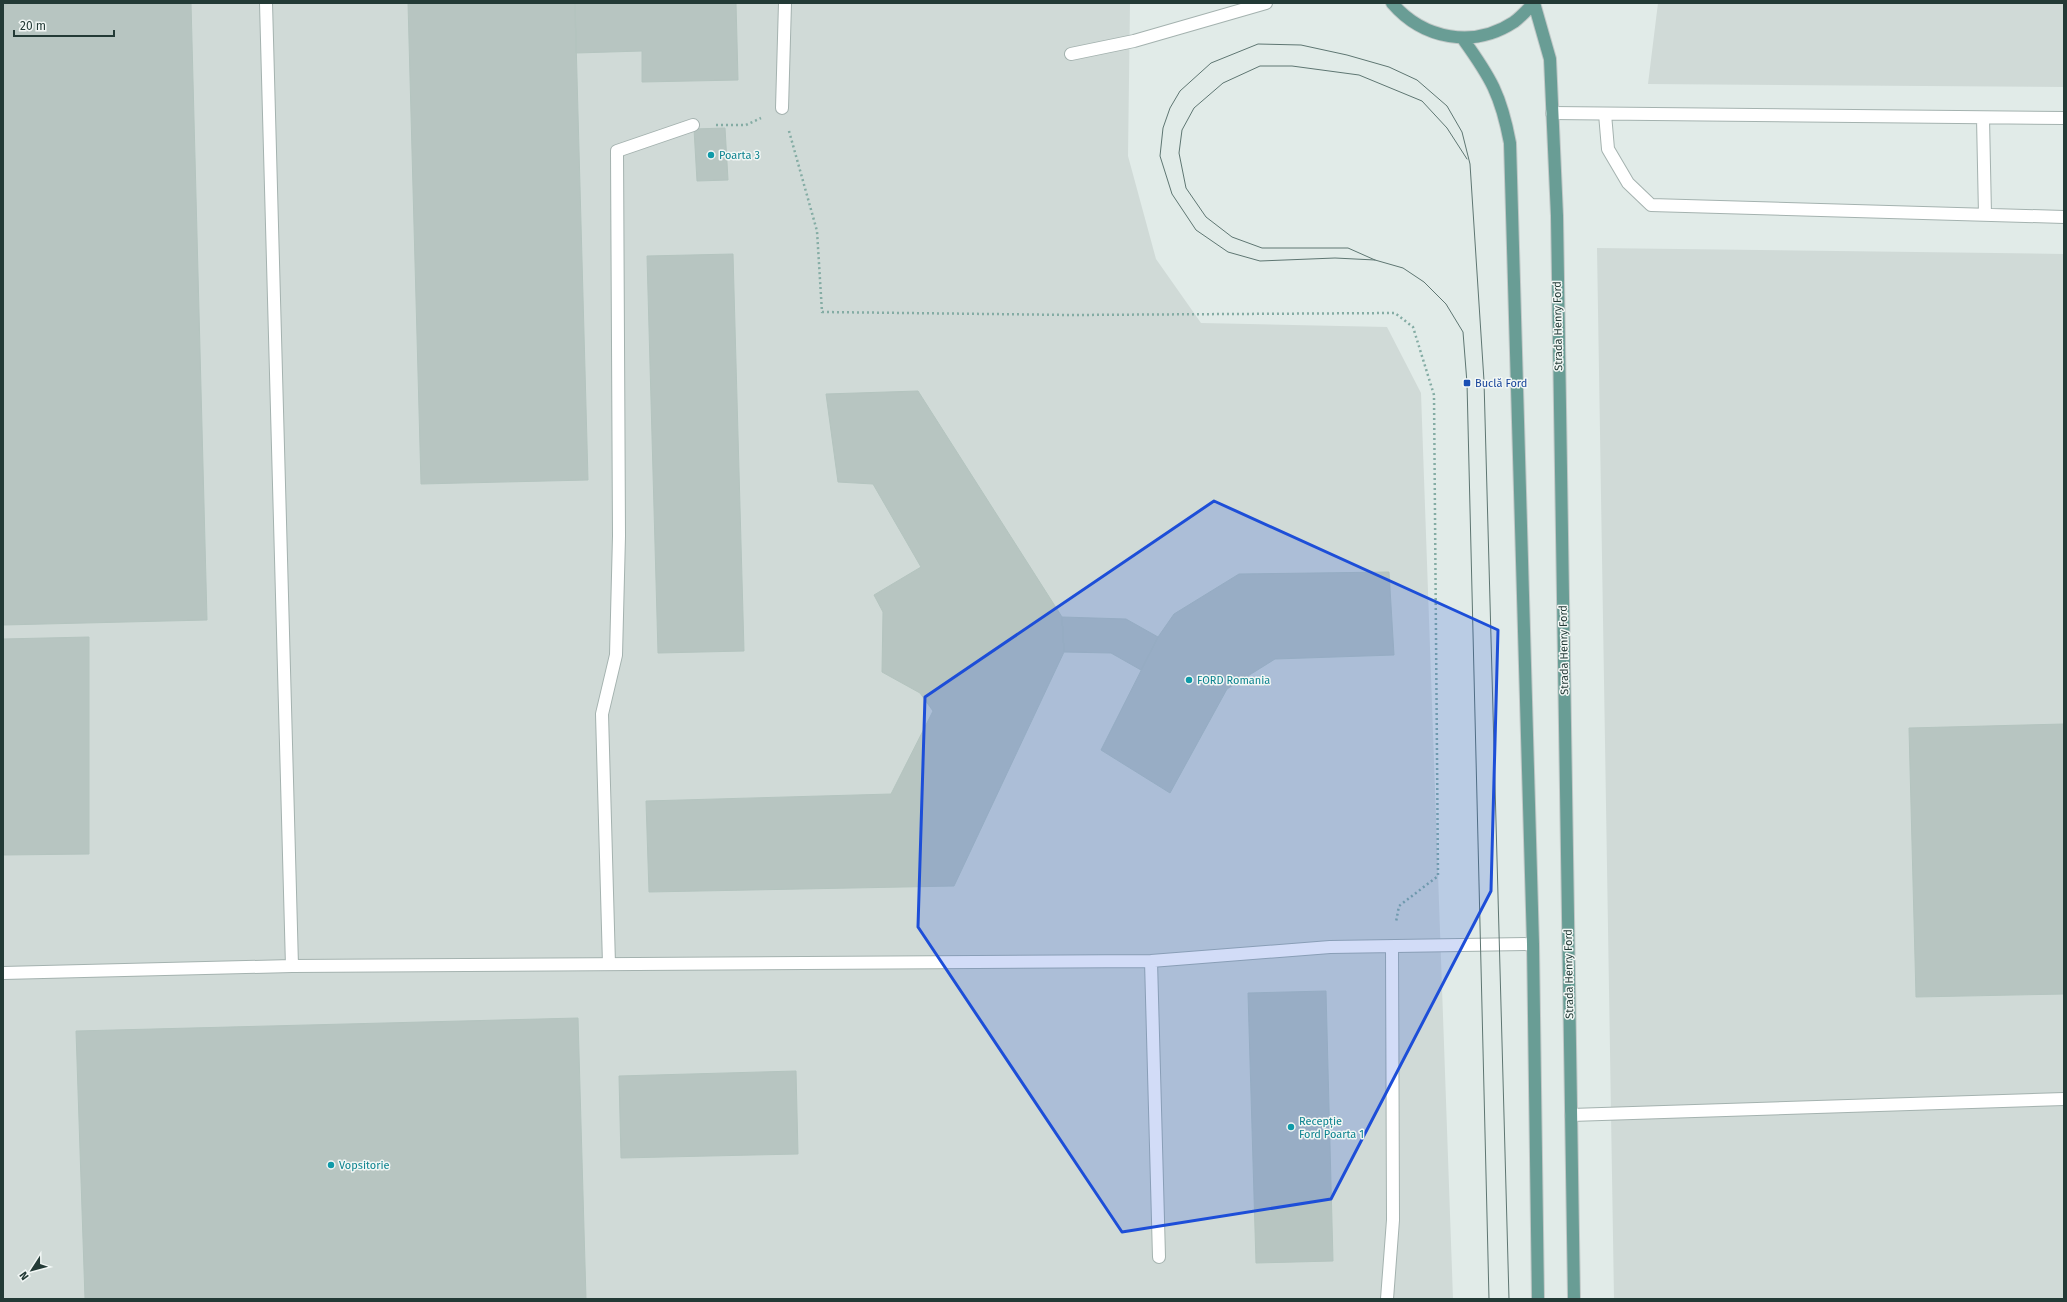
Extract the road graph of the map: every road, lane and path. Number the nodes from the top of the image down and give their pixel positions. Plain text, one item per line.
1 (266, 3) edge
2 (785, 3) edge
3 (1266, 3) edge
4 (1392, 3) edge
5 (1534, 3) edge
6 (1463, 39) junction
7 (1071, 54) dead end
8 (782, 108) junction
9 (1552, 113) junction
10 (1606, 114) junction
11 (1983, 118) junction
12 (2064, 118) edge
13 (694, 125) joint
14 (1985, 215) junction
15 (2064, 217) edge
16 (1533, 944) junction
17 (1392, 947) junction
18 (1151, 961) junction
19 (609, 964) junction
20 (292, 966) junction
21 (3, 973) edge
22 (2064, 1099) edge
23 (1571, 1115) junction
24 (1159, 1257) dead end
25 (1387, 1299) edge
26 (1538, 1299) edge
27 (1574, 1299) edge

1 - 20 lane
2 - 8 lane
3 - 7 lane
4 - 6 main road, Strada Henry Ford
5 - 6 main road, Strada Henry Ford
5 - 9 main road, Strada Henry Ford
6 - 16 main road
8 - 13 path
8 - 17 path
9 - 10 lane
9 - 23 main road, Strada Henry Ford
10 - 11 lane
10 - 14 lane
11 - 12 lane
11 - 14 lane
13 - 19 lane
14 - 15 lane
16 - 17 lane
16 - 26 main road
17 - 18 lane
17 - 25 lane
18 - 19 lane
18 - 24 lane
19 - 20 lane
20 - 21 lane
22 - 23 lane
23 - 27 main road, Strada Henry Ford

